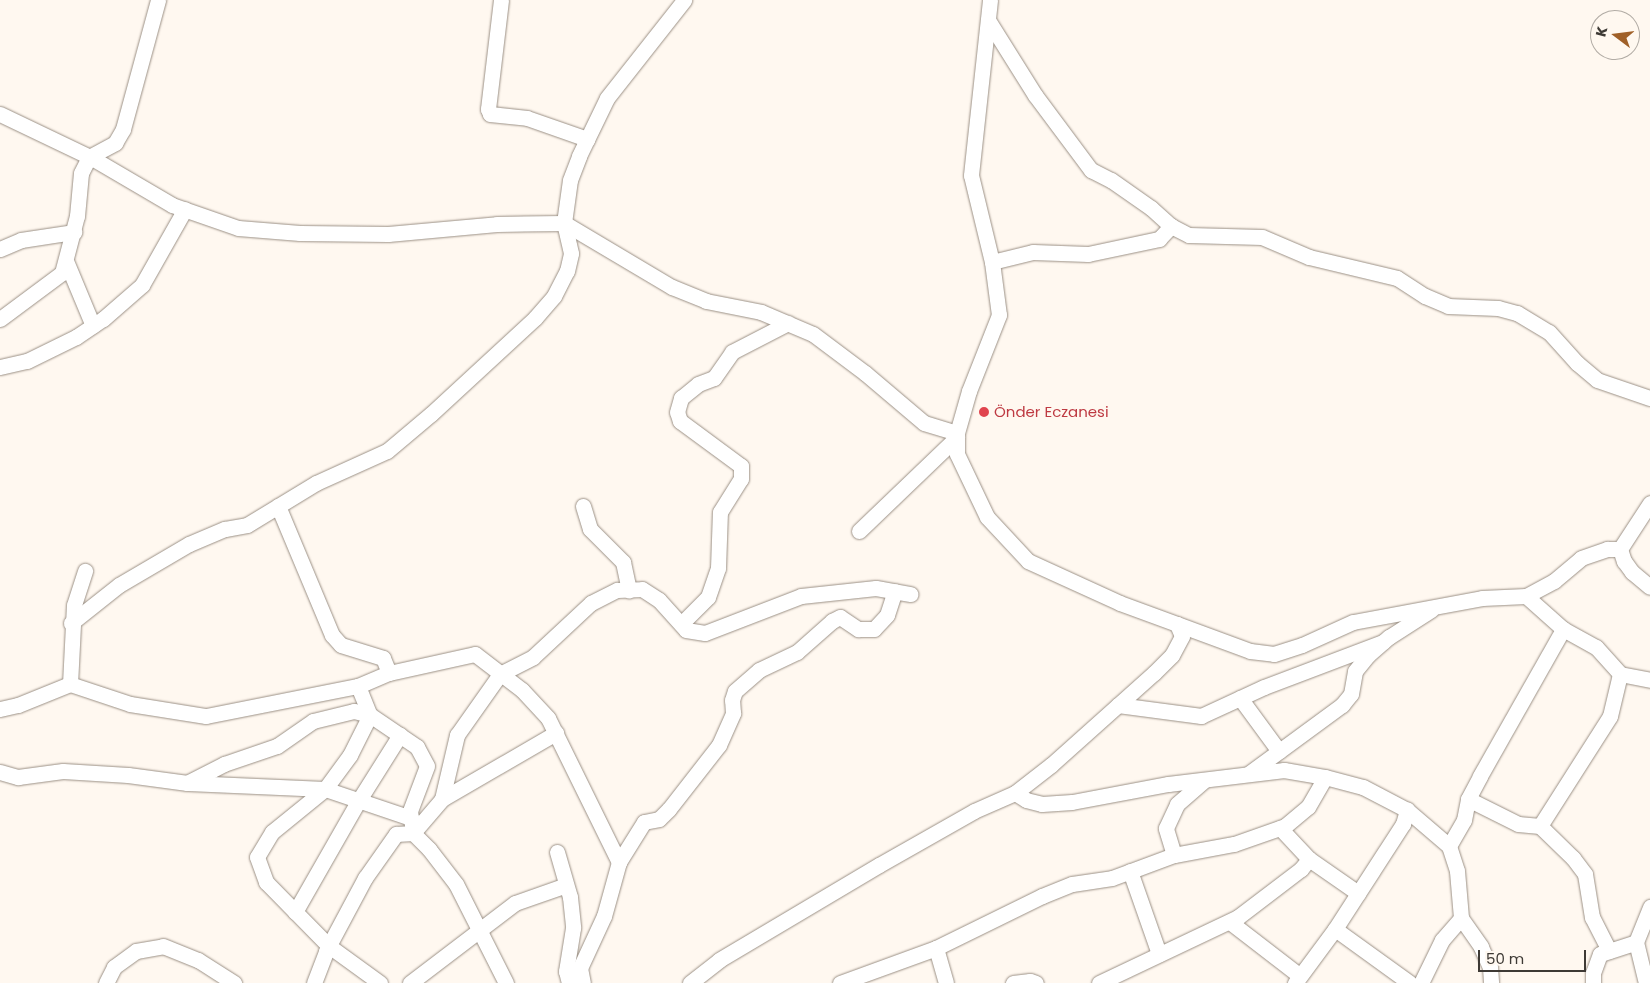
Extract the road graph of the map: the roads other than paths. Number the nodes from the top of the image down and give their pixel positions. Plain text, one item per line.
1 (158, 0) edge
2 (502, 0) edge
3 (684, 0) edge
4 (990, 0) edge
5 (988, 20) junction
6 (0, 114) edge
7 (587, 139) junction
8 (89, 157) junction
9 (185, 209) junction
10 (564, 223) junction
11 (1171, 226) junction
12 (74, 232) junction
13 (0, 250) edge
14 (66, 262) junction
15 (992, 262) junction
16 (0, 319) edge
17 (788, 323) junction
18 (93, 326) junction
19 (0, 368) edge
20 (1650, 398) edge
21 (957, 435) junction
22 (1650, 503) edge
23 (278, 506) junction
24 (583, 506) dead end
25 (859, 531) dead end
26 (1620, 549) junction
27 (85, 571) dead end
28 (1650, 587) edge
29 (629, 590) junction
30 (1526, 596) junction
31 (1439, 606) junction
32 (71, 623) junction
33 (681, 624) junction
34 (1177, 624) junction
35 (1563, 630) junction
36 (1383, 642) junction
37 (389, 673) junction
38 (500, 674) junction
39 (1620, 674) junction
40 (1650, 680) edge
41 (70, 684) junction
42 (358, 686) junction
43 (1240, 698) junction
44 (1118, 705) junction
45 (0, 709) edge
46 (370, 715) junction
47 (556, 733) junction
48 (400, 735) junction
49 (1279, 751) junction
50 (0, 772) edge
51 (1245, 776) junction
52 (1325, 777) junction
53 (1203, 780) junction
54 (186, 783) junction
55 (325, 788) junction
56 (1015, 793) junction
57 (442, 799) junction
58 (1468, 799) junction
59 (359, 800) junction
60 (1408, 810) junction
61 (412, 826) junction
62 (1540, 826) junction
63 (1280, 828) junction
64 (1449, 846) junction
65 (557, 852) dead end
66 (1174, 855) junction
67 (1309, 858) junction
68 (619, 862) junction
69 (1130, 871) junction
70 (566, 885) junction
71 (1358, 893) junction
72 (1650, 907) edge
73 (295, 912) junction
74 (1461, 918) junction
75 (1230, 922) junction
76 (1335, 930) junction
77 (479, 932) junction
78 (1636, 942) junction
79 (329, 946) junction
80 (936, 948) junction
81 (1609, 951) junction
82 (1160, 954) junction
83 (216, 978) edge
84 (1297, 980) edge
85 (106, 983) edge
86 (234, 983) edge
87 (314, 983) edge
88 (380, 983) edge
89 (410, 983) edge
90 (506, 983) edge
91 (569, 983) edge
92 (583, 983) edge
93 (690, 983) edge
94 (840, 983) edge
95 (946, 983) edge
96 (1013, 983) edge
97 (1036, 983) edge
98 (1099, 983) edge
99 (1410, 983) edge
100 (1421, 983) edge
101 (1491, 983) edge
102 (1593, 983) edge
103 (1646, 983) edge

1 - 8 street
2 - 7 street
3 - 7 street
4 - 5 street
5 - 11 street
5 - 15 street
6 - 8 street
7 - 10 street
8 - 9 street
8 - 12 street
9 - 10 street
9 - 18 street
10 - 17 street
10 - 23 street
11 - 15 street
11 - 20 street
12 - 13 street
12 - 14 street
14 - 16 street
14 - 18 street
15 - 21 street
17 - 21 street
17 - 33 street
18 - 19 street
21 - 25 street
21 - 34 street
22 - 26 street
23 - 32 street
23 - 37 street
24 - 29 street
26 - 28 street
26 - 30 street
27 - 32 street
29 - 33 street
29 - 38 street
30 - 31 street
30 - 35 street
31 - 34 street
31 - 36 street
32 - 41 street
33 - 68 street
34 - 44 street
35 - 39 street
35 - 58 street
36 - 43 street
36 - 49 street
37 - 38 street
37 - 42 street
38 - 47 street
38 - 57 street
39 - 40 street
39 - 62 street
41 - 42 street
41 - 45 street
42 - 46 street
43 - 44 street
43 - 49 street
44 - 56 street
46 - 48 street
46 - 54 street
46 - 55 street
47 - 57 street
47 - 68 street
48 - 59 street
48 - 61 street
49 - 51 street
50 - 54 street
51 - 52 street
51 - 53 street
52 - 60 street
52 - 63 street
53 - 56 street
53 - 66 street
54 - 55 street
55 - 59 street
55 - 73 street
56 - 93 street
57 - 61 street
58 - 62 street
58 - 64 street
59 - 61 street
59 - 73 street
60 - 64 street
60 - 71 street
61 - 77 street
61 - 79 street
62 - 81 street
63 - 66 street
63 - 67 street
64 - 74 street
65 - 70 street
66 - 69 street
67 - 71 street
67 - 75 street
68 - 92 street
69 - 80 street
69 - 82 street
70 - 77 street
70 - 91 street
71 - 76 street
72 - 78 street
73 - 79 street
74 - 100 street
74 - 101 street
75 - 82 street
75 - 84 street
76 - 84 street
76 - 99 street
77 - 89 street
77 - 90 street
78 - 81 street
78 - 103 street
79 - 87 street
79 - 88 street
80 - 94 street
80 - 95 street
81 - 102 street
82 - 98 street
83 - 85 street
83 - 86 street
96 - 97 street

